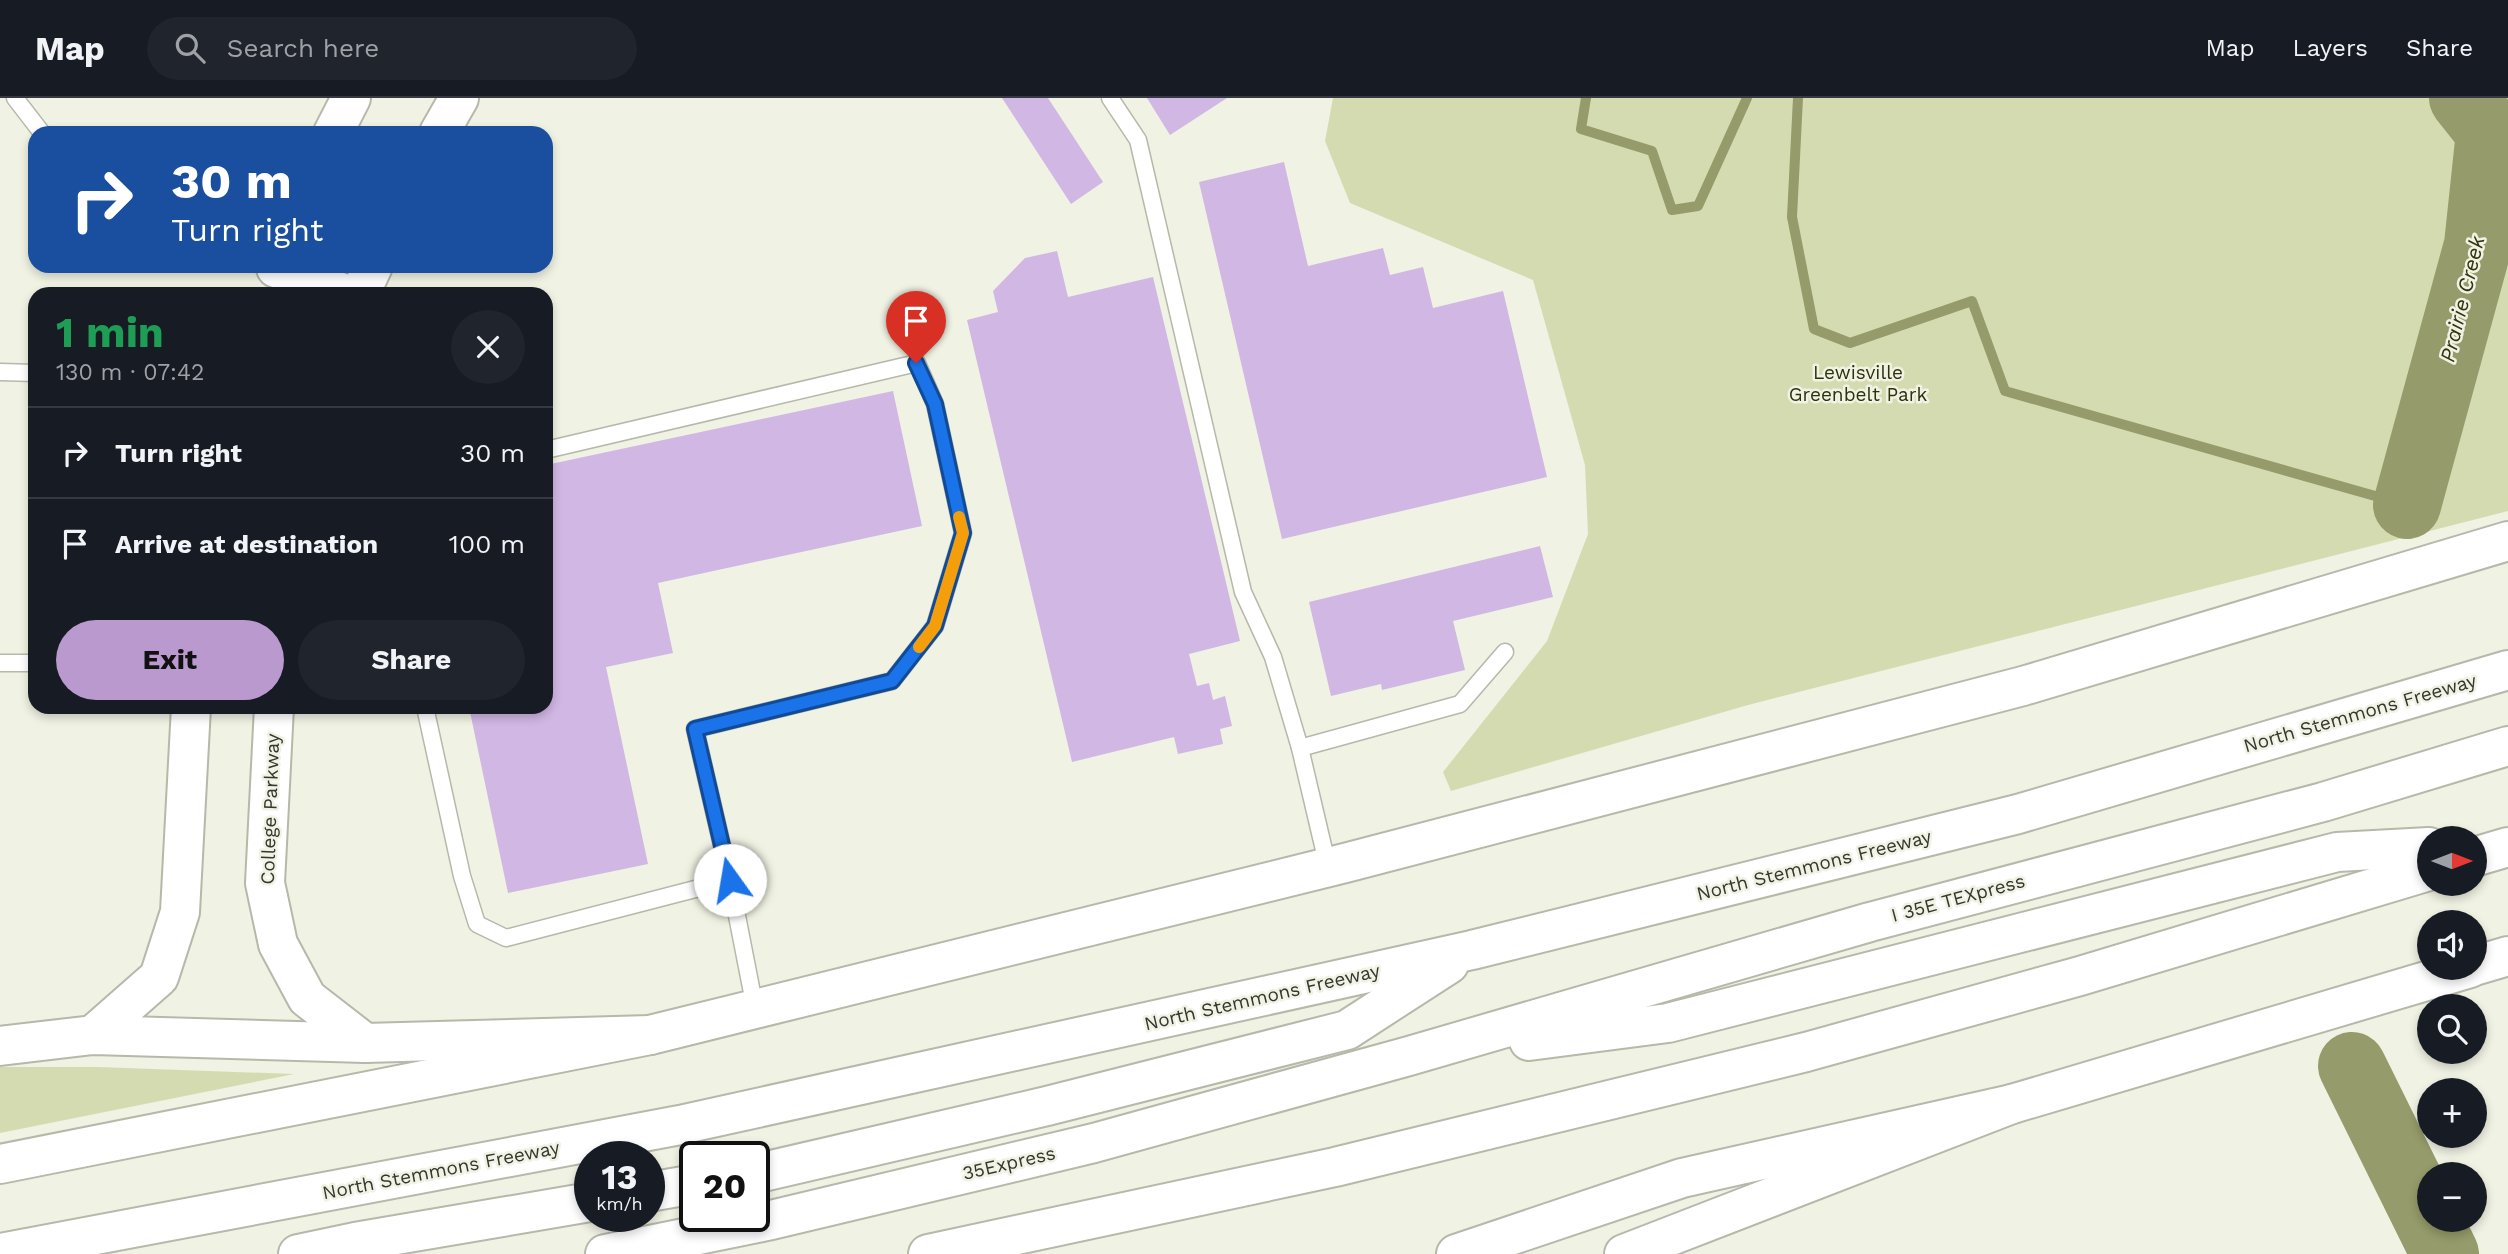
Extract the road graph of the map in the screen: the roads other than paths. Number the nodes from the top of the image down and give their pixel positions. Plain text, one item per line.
1 (15, 98) edge
2 (351, 98) edge
3 (459, 98) edge
4 (1110, 98) edge
5 (37, 126) edge
6 (337, 126) edge
7 (443, 126) edge
8 (273, 274) edge
9 (320, 287) edge
10 (0, 372) edge
11 (28, 373) edge
12 (553, 448) edge
13 (2508, 541) edge
14 (1505, 652) dead end
15 (0, 663) edge
16 (28, 663) edge
17 (2508, 670) edge
18 (191, 714) edge
19 (274, 714) edge
20 (427, 714) edge
21 (2508, 746) edge
22 (1300, 748) junction
23 (2487, 844) edge
24 (2508, 844) edge
25 (2417, 848) edge
26 (2487, 852) edge
27 (1328, 867) junction
28 (2417, 875) edge
29 (730, 880) junction
30 (1472, 950) junction
31 (2508, 956) edge
32 (2487, 962) edge
33 (2428, 980) edge
34 (755, 1008) junction
35 (93, 1035) junction
36 (650, 1035) junction
37 (365, 1043) junction
38 (0, 1046) edge
39 (1409, 1056) junction
40 (2012, 1104) junction
41 (0, 1164) edge
42 (770, 1170) edge
43 (574, 1205) edge
44 (0, 1253) edge
45 (298, 1254) edge
46 (605, 1254) edge
47 (928, 1254) edge
48 (1456, 1254) edge
49 (1623, 1254) edge

1 - 5 lane
2 - 6 main road
3 - 7 main road
4 - 22 lane
8 - 9 main road
10 - 11 lane
12 - 29 lane
13 - 27 main road
14 - 22 lane
15 - 16 lane
17 - 30 main road, North Stemmons Freeway
18 - 35 main road
19 - 37 main road, College Parkway
20 - 29 lane
21 - 39 main road, I 35E TEXpress
22 - 27 lane
23 - 24 main road
24 - 26 main road
25 - 39 main road
27 - 34 main road
28 - 47 main road
29 - 34 lane
30 - 42 main road
30 - 44 main road, North Stemmons Freeway
31 - 32 main road
33 - 40 main road
34 - 36 main road
35 - 37 main road
35 - 38 main road
36 - 37 main road
36 - 41 main road
39 - 46 main road, 35Express
40 - 48 main road
40 - 49 main road
43 - 45 main road

